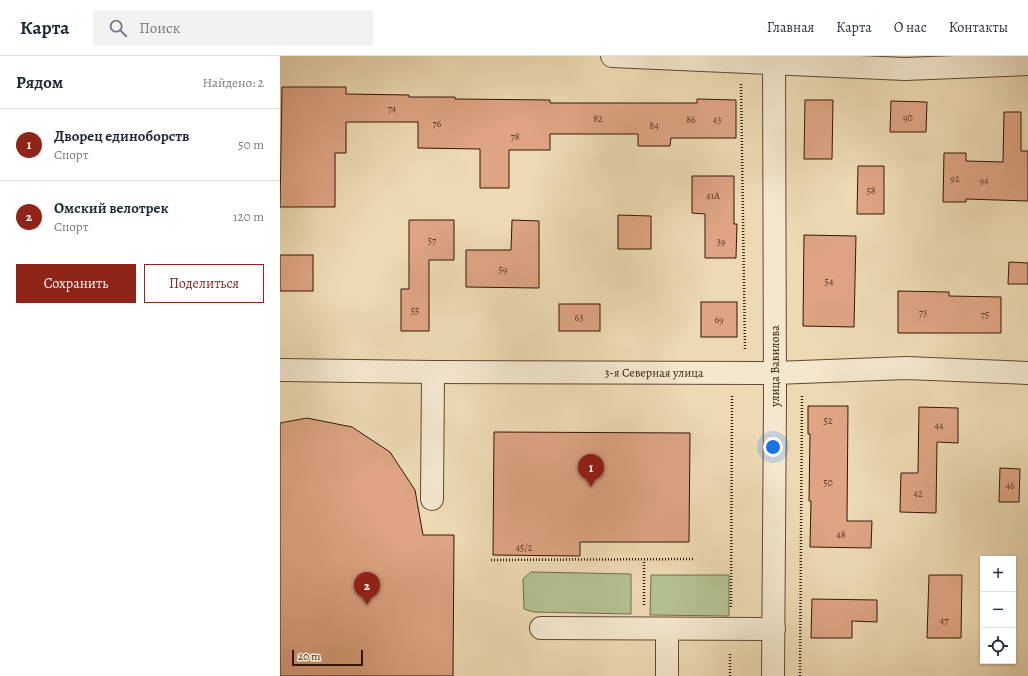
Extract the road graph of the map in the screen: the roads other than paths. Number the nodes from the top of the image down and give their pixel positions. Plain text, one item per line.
1 (612, 56) edge
2 (775, 60) edge
3 (1028, 64) edge
4 (280, 370) edge
5 (433, 372) junction
6 (1028, 373) edge
7 (775, 374) junction
8 (432, 499) dead end
9 (541, 628) dead end
10 (667, 629) junction
11 (774, 629) junction
12 (667, 676) edge
13 (774, 676) edge

1 - 2 street
2 - 3 street
2 - 7 street, улица Вавилова
4 - 5 street, 3-я Северная улица
5 - 7 street, 3-я Северная улица
5 - 8 street
6 - 7 street, 3-я Северная улица
7 - 11 street, улица Вавилова
9 - 10 street
10 - 11 street
10 - 12 street
11 - 13 street, улица Вавилова

